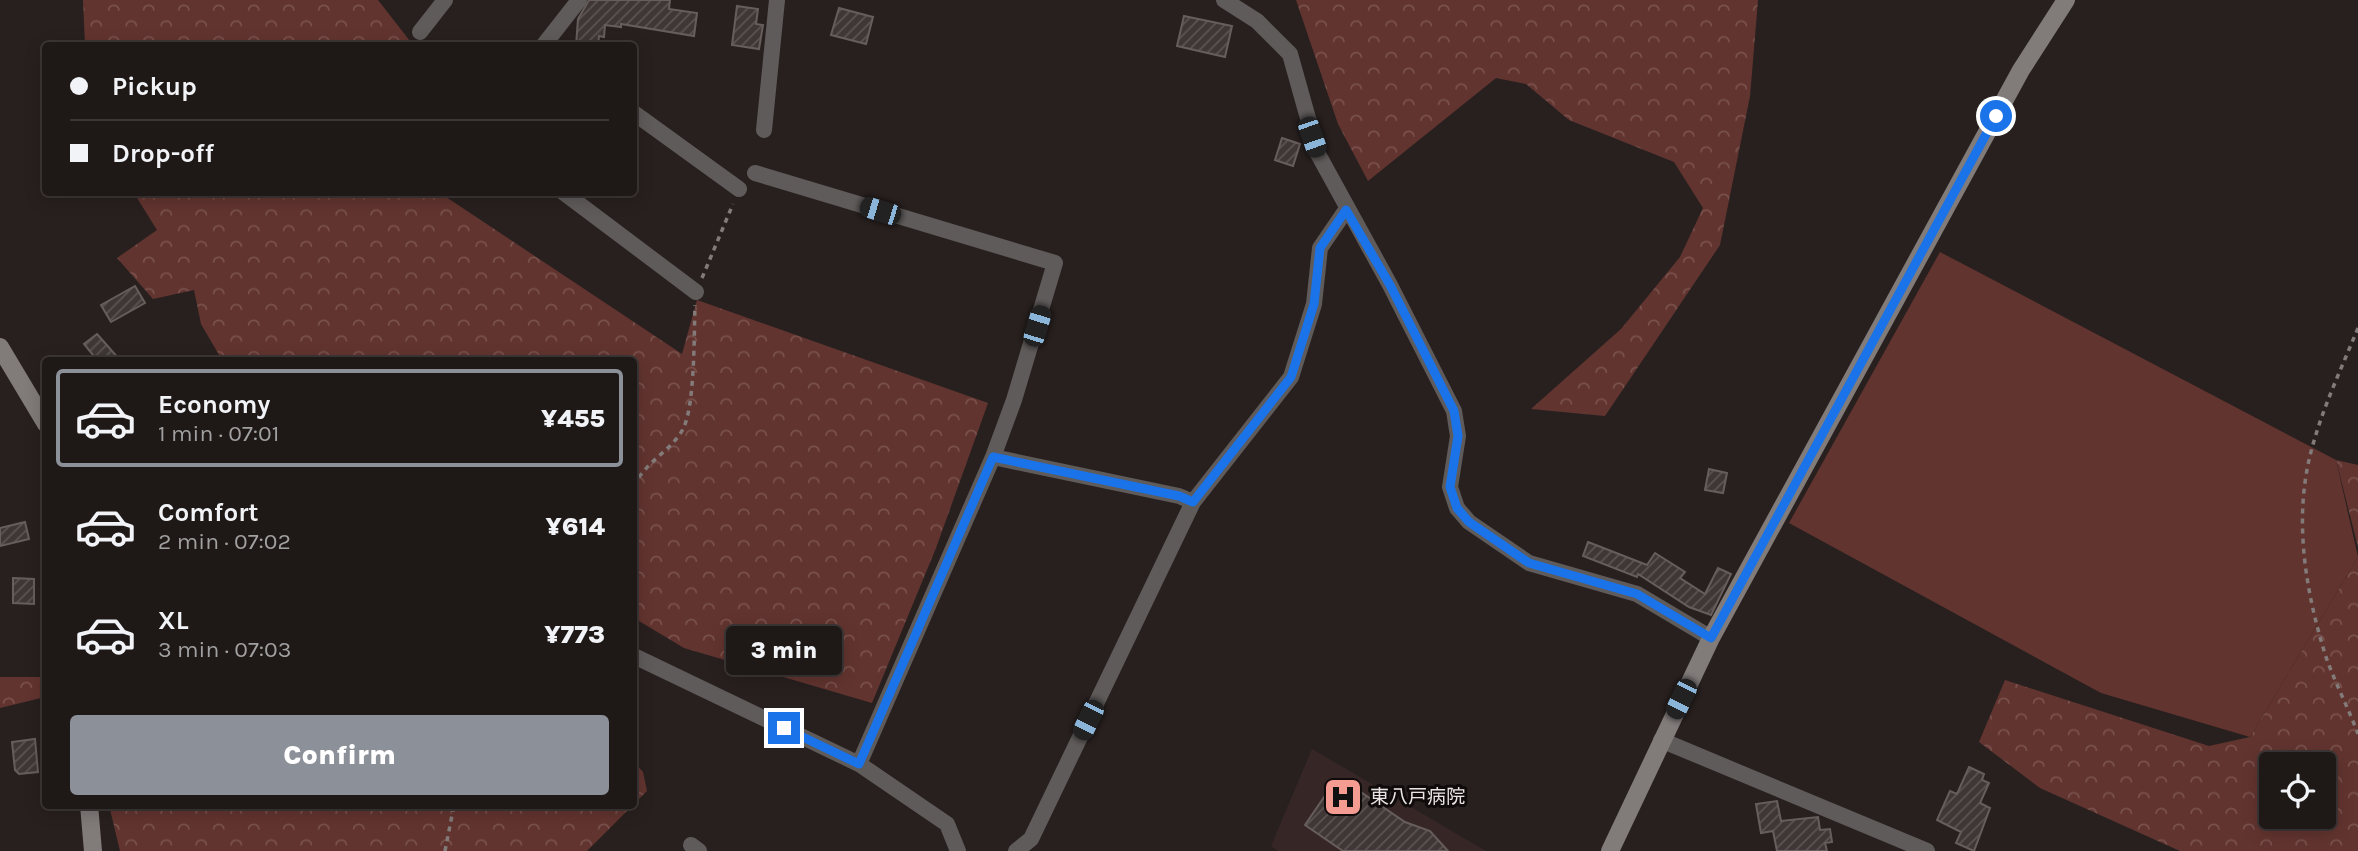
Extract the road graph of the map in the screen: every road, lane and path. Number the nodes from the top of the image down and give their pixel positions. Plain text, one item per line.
1 (446, 0) edge
2 (579, 0) edge
3 (778, 0) edge
4 (1224, 0) edge
5 (2066, 0) edge
6 (420, 32) dead end
7 (546, 42) edge
8 (637, 115) edge
9 (765, 130) dead end
10 (755, 173) dead end
11 (738, 189) joint
12 (568, 196) edge
13 (1346, 210) junction
14 (696, 292) junction
15 (2358, 328) edge
16 (0, 347) edge
17 (42, 417) edge
18 (993, 457) junction
19 (637, 479) edge
20 (1193, 502) junction
21 (1711, 638) junction
22 (637, 657) edge
23 (2358, 734) edge
24 (1661, 740) junction
25 (859, 764) junction
26 (89, 809) edge
27 (453, 809) edge
28 (1036, 845) edge
29 (93, 851) edge
30 (445, 851) edge
31 (958, 851) edge
32 (1016, 851) edge
33 (1610, 851) edge
34 (1927, 851) edge

1 - 6 street
2 - 7 street
3 - 9 street
4 - 13 street
5 - 21 street
8 - 11 street
10 - 18 street
11 - 14 path
12 - 14 street
13 - 20 street
13 - 21 street
14 - 19 path
15 - 23 path
16 - 17 street
18 - 20 street
18 - 25 street
20 - 28 street
21 - 24 street
22 - 25 street
24 - 33 street
24 - 34 street
25 - 31 street
26 - 29 street
27 - 30 path
28 - 32 street

